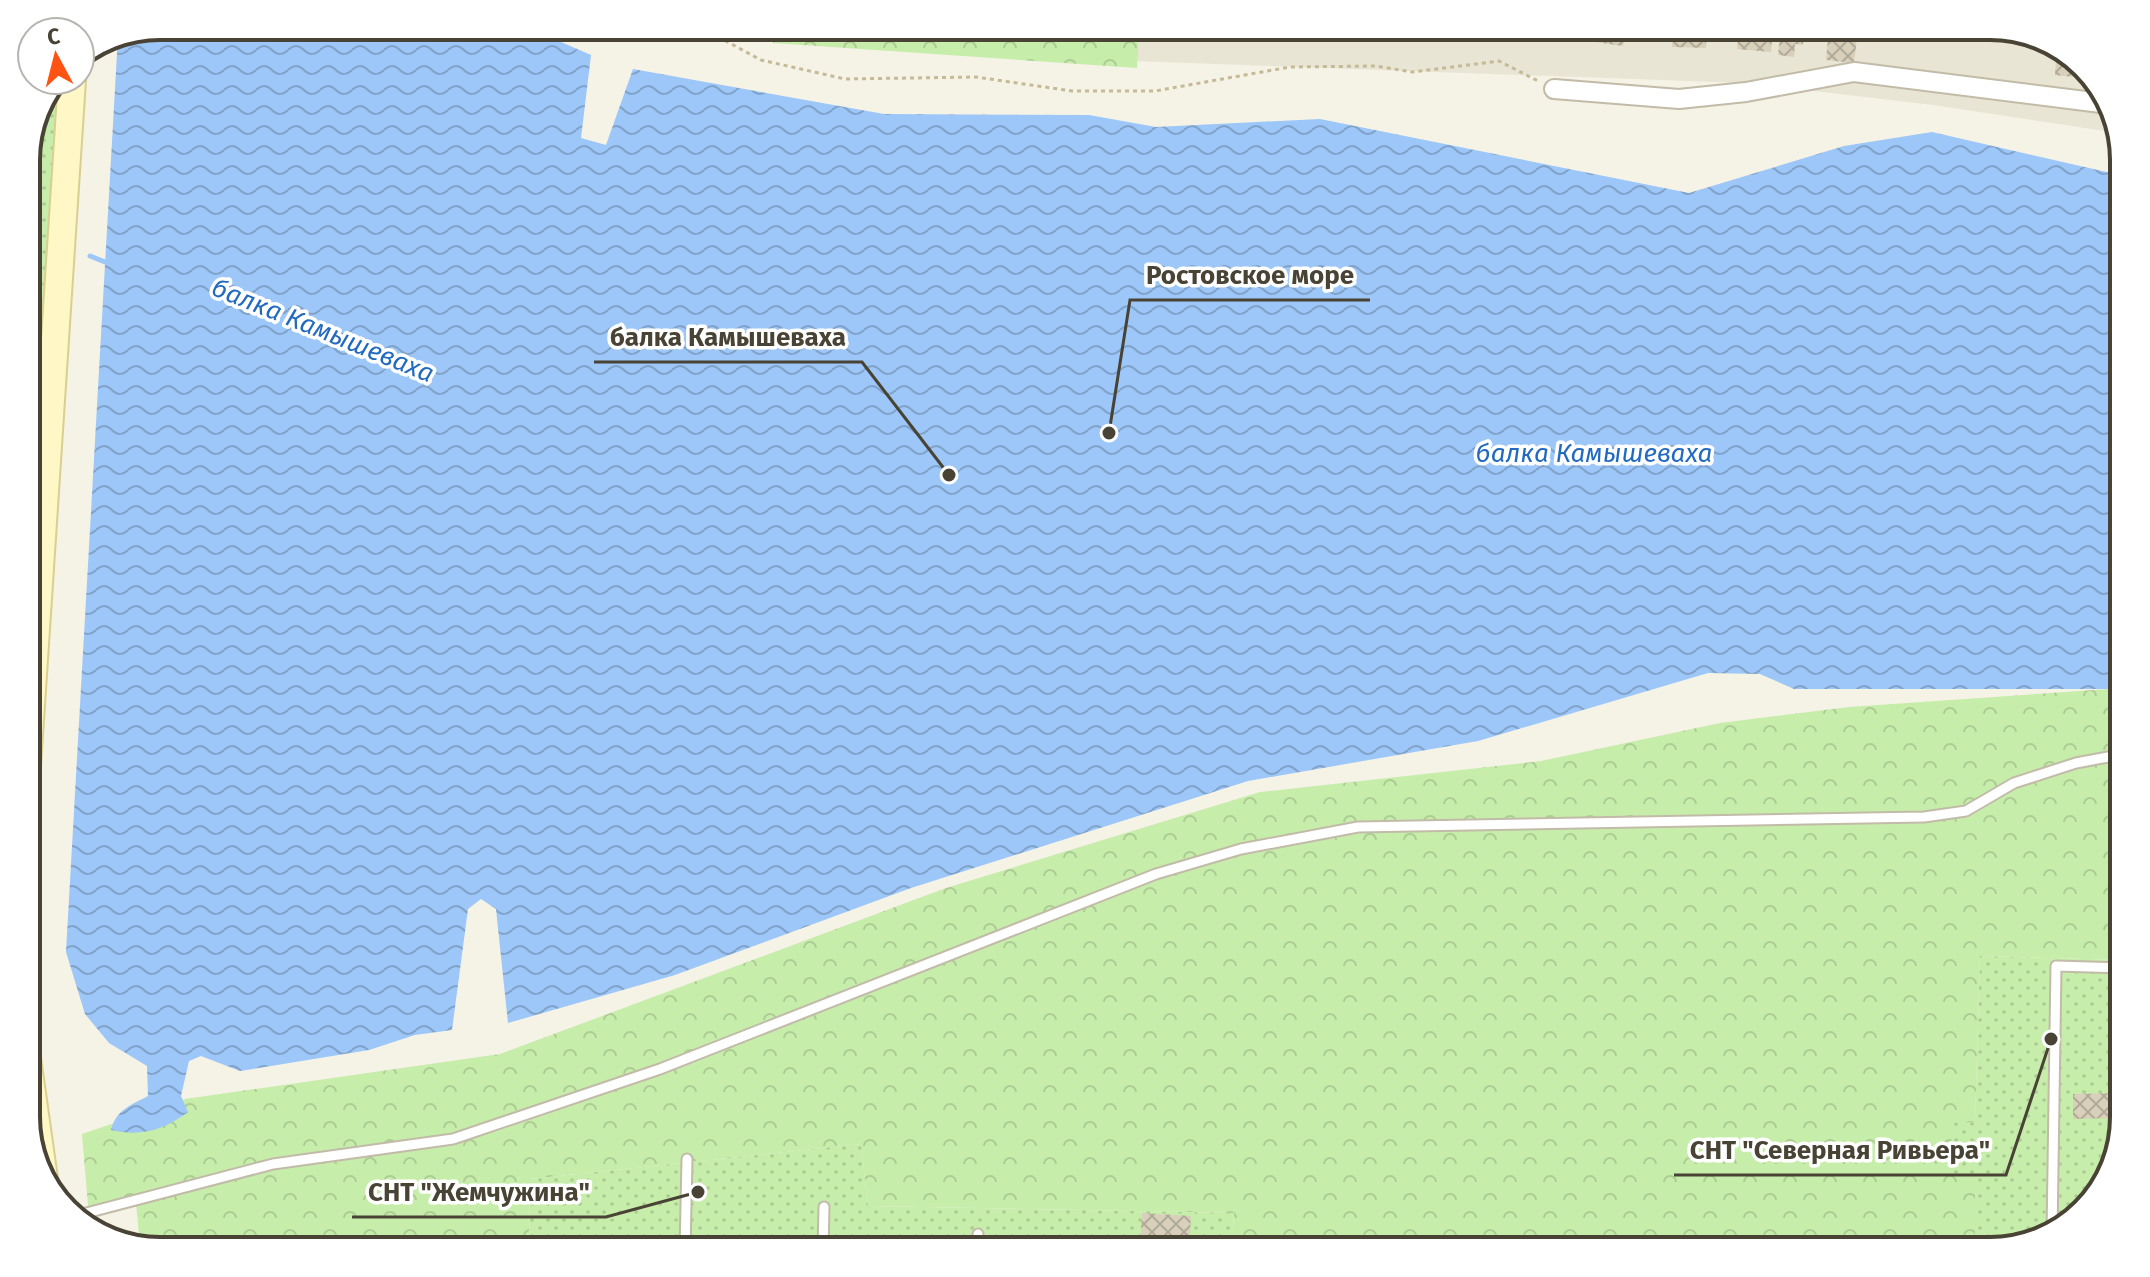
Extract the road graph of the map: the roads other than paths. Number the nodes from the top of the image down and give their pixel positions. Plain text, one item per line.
1 (1554, 89) road end
2 (71, 96) edge
3 (2095, 102) edge
4 (40, 568) edge
5 (2110, 757) edge
6 (2110, 968) edge
7 (687, 1159) dead end
8 (824, 1207) dead end
9 (88, 1212) edge
10 (2052, 1219) edge
11 (978, 1234) dead end
12 (685, 1237) edge
13 (823, 1237) edge
14 (978, 1237) edge

1 - 3 street
2 - 4 main road
5 - 9 lane
6 - 10 lane
7 - 12 lane
8 - 13 lane
11 - 14 lane

